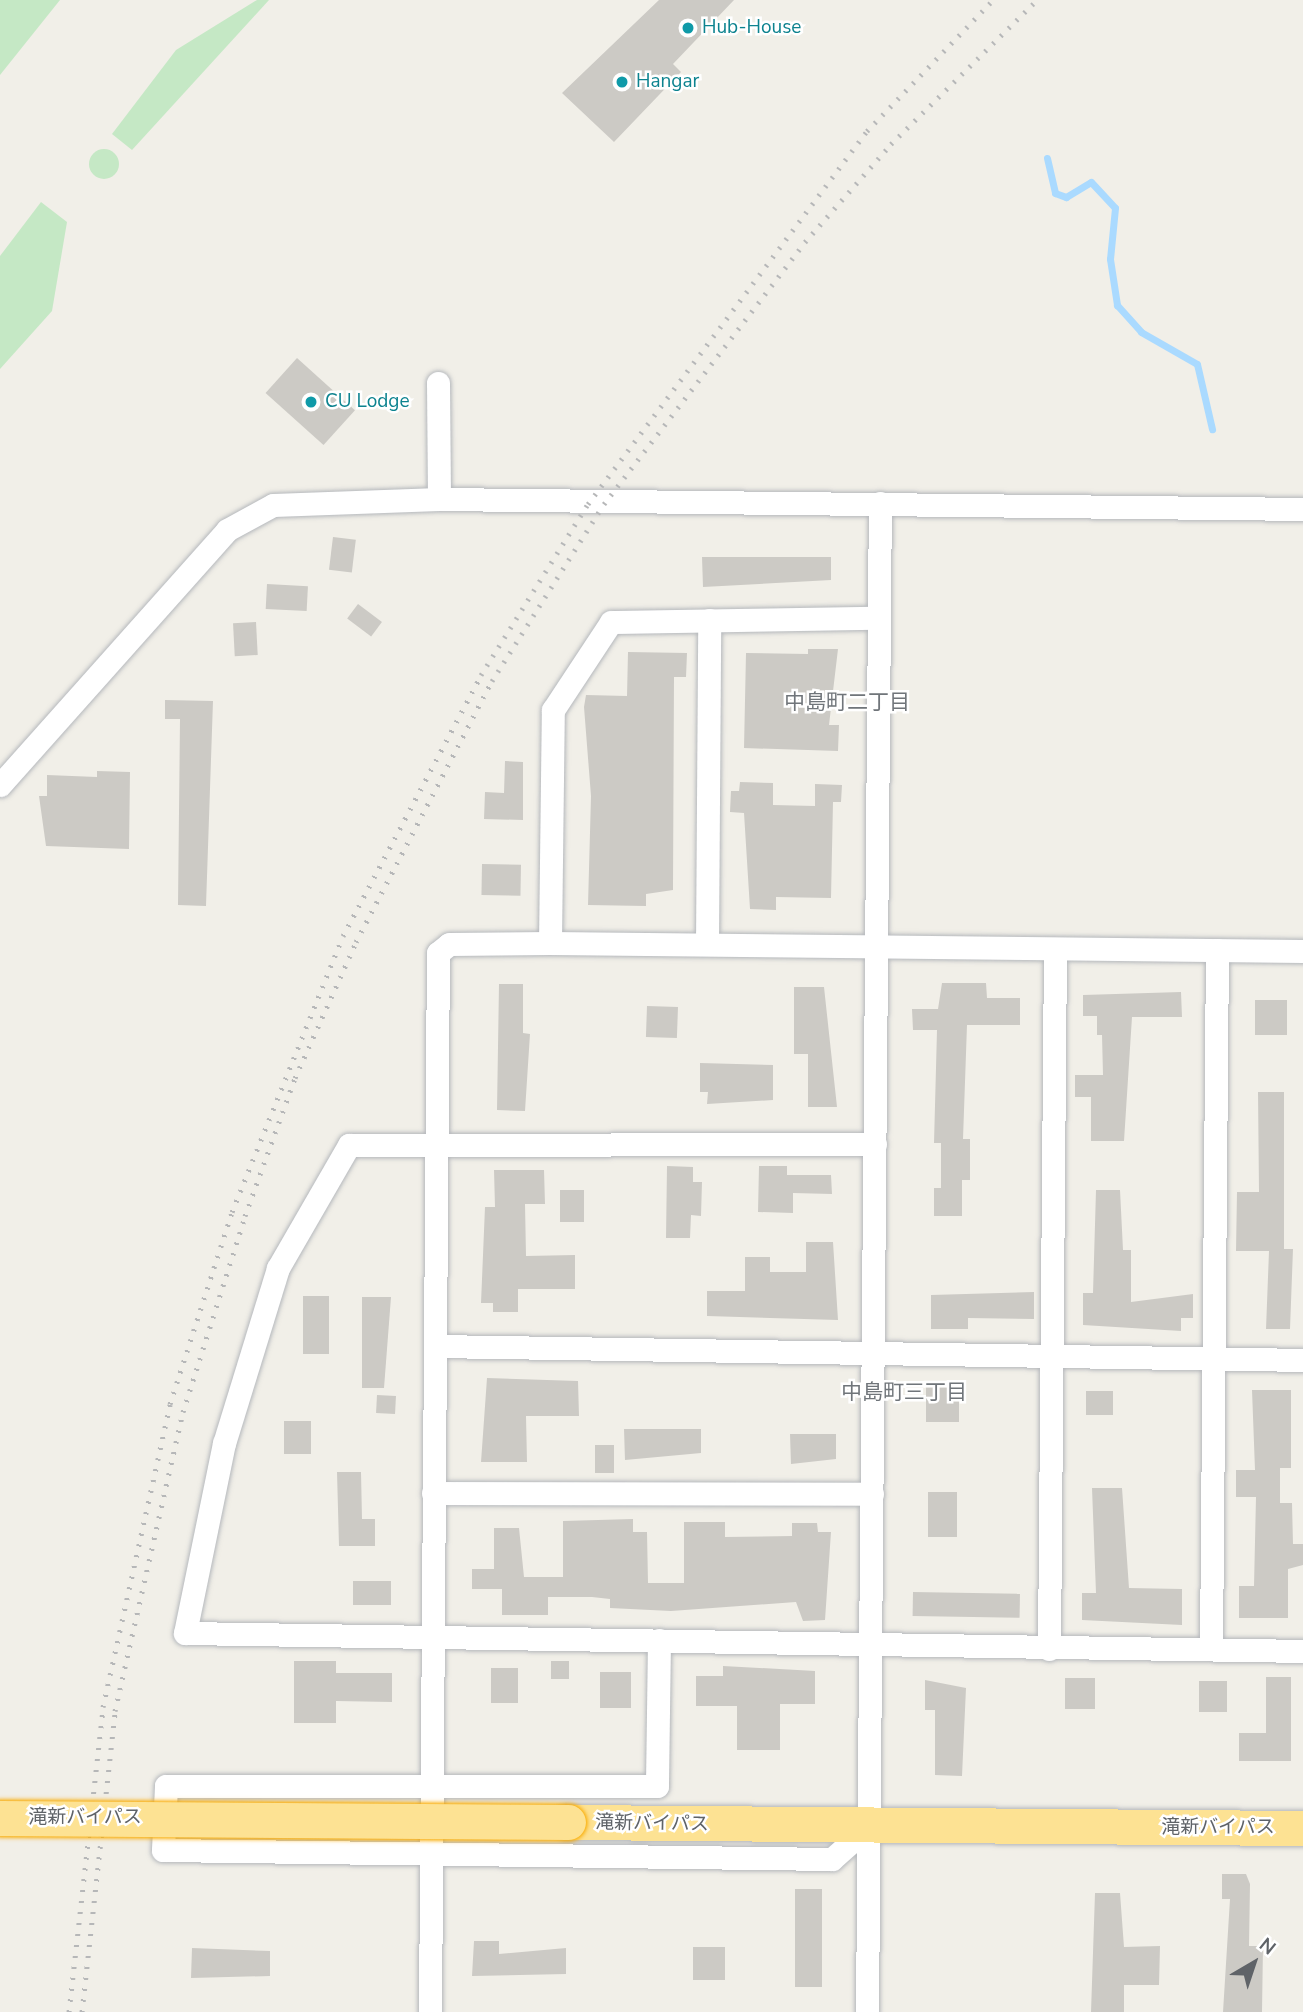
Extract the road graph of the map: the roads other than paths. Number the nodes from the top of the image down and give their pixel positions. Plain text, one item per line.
1 (438, 383) dead end
2 (439, 499) junction
3 (880, 503) junction
4 (1303, 509) edge
5 (879, 618) junction
6 (709, 621) junction
7 (0, 785) edge
8 (550, 943) junction
9 (707, 944) junction
10 (876, 946) junction
11 (1055, 949) junction
12 (1217, 950) junction
13 (1303, 951) edge
14 (875, 1144) junction
15 (437, 1145) junction
16 (435, 1346) junction
17 (874, 1351) junction
18 (1051, 1356) junction
19 (1212, 1360) junction
20 (1303, 1360) edge
21 (433, 1493) junction
22 (872, 1494) junction
23 (435, 1637) junction
24 (659, 1640) junction
25 (870, 1644) junction
26 (1049, 1649) junction
27 (1211, 1649) junction
28 (1303, 1651) edge
29 (433, 1788) junction
30 (0, 1818) edge
31 (867, 1828) junction
32 (1303, 1828) edge
33 (432, 1853) junction
34 (430, 2012) edge
35 (867, 2012) edge

1 - 2 street
2 - 3 street
2 - 7 street
3 - 4 street
3 - 5 street
5 - 6 street
5 - 10 street
6 - 8 street
6 - 9 street
8 - 9 street
8 - 15 street
9 - 10 street
10 - 11 street
10 - 14 street
11 - 12 street
11 - 18 street
12 - 13 street
12 - 19 street
14 - 15 street
14 - 17 street
15 - 16 street
15 - 23 street
16 - 17 street
16 - 21 street
17 - 18 street
17 - 22 street
18 - 19 street
18 - 26 street
19 - 20 street
19 - 27 street
21 - 22 street
21 - 23 street
22 - 25 street
23 - 24 street
23 - 29 street
24 - 25 street
24 - 29 street
25 - 26 street
25 - 31 street
26 - 27 street
27 - 28 street
29 - 33 street
29 - 33 street
30 - 31 highway, 滝新バイパス, bridge
31 - 32 highway, 滝新バイパス
31 - 33 street
31 - 35 street
33 - 34 street

